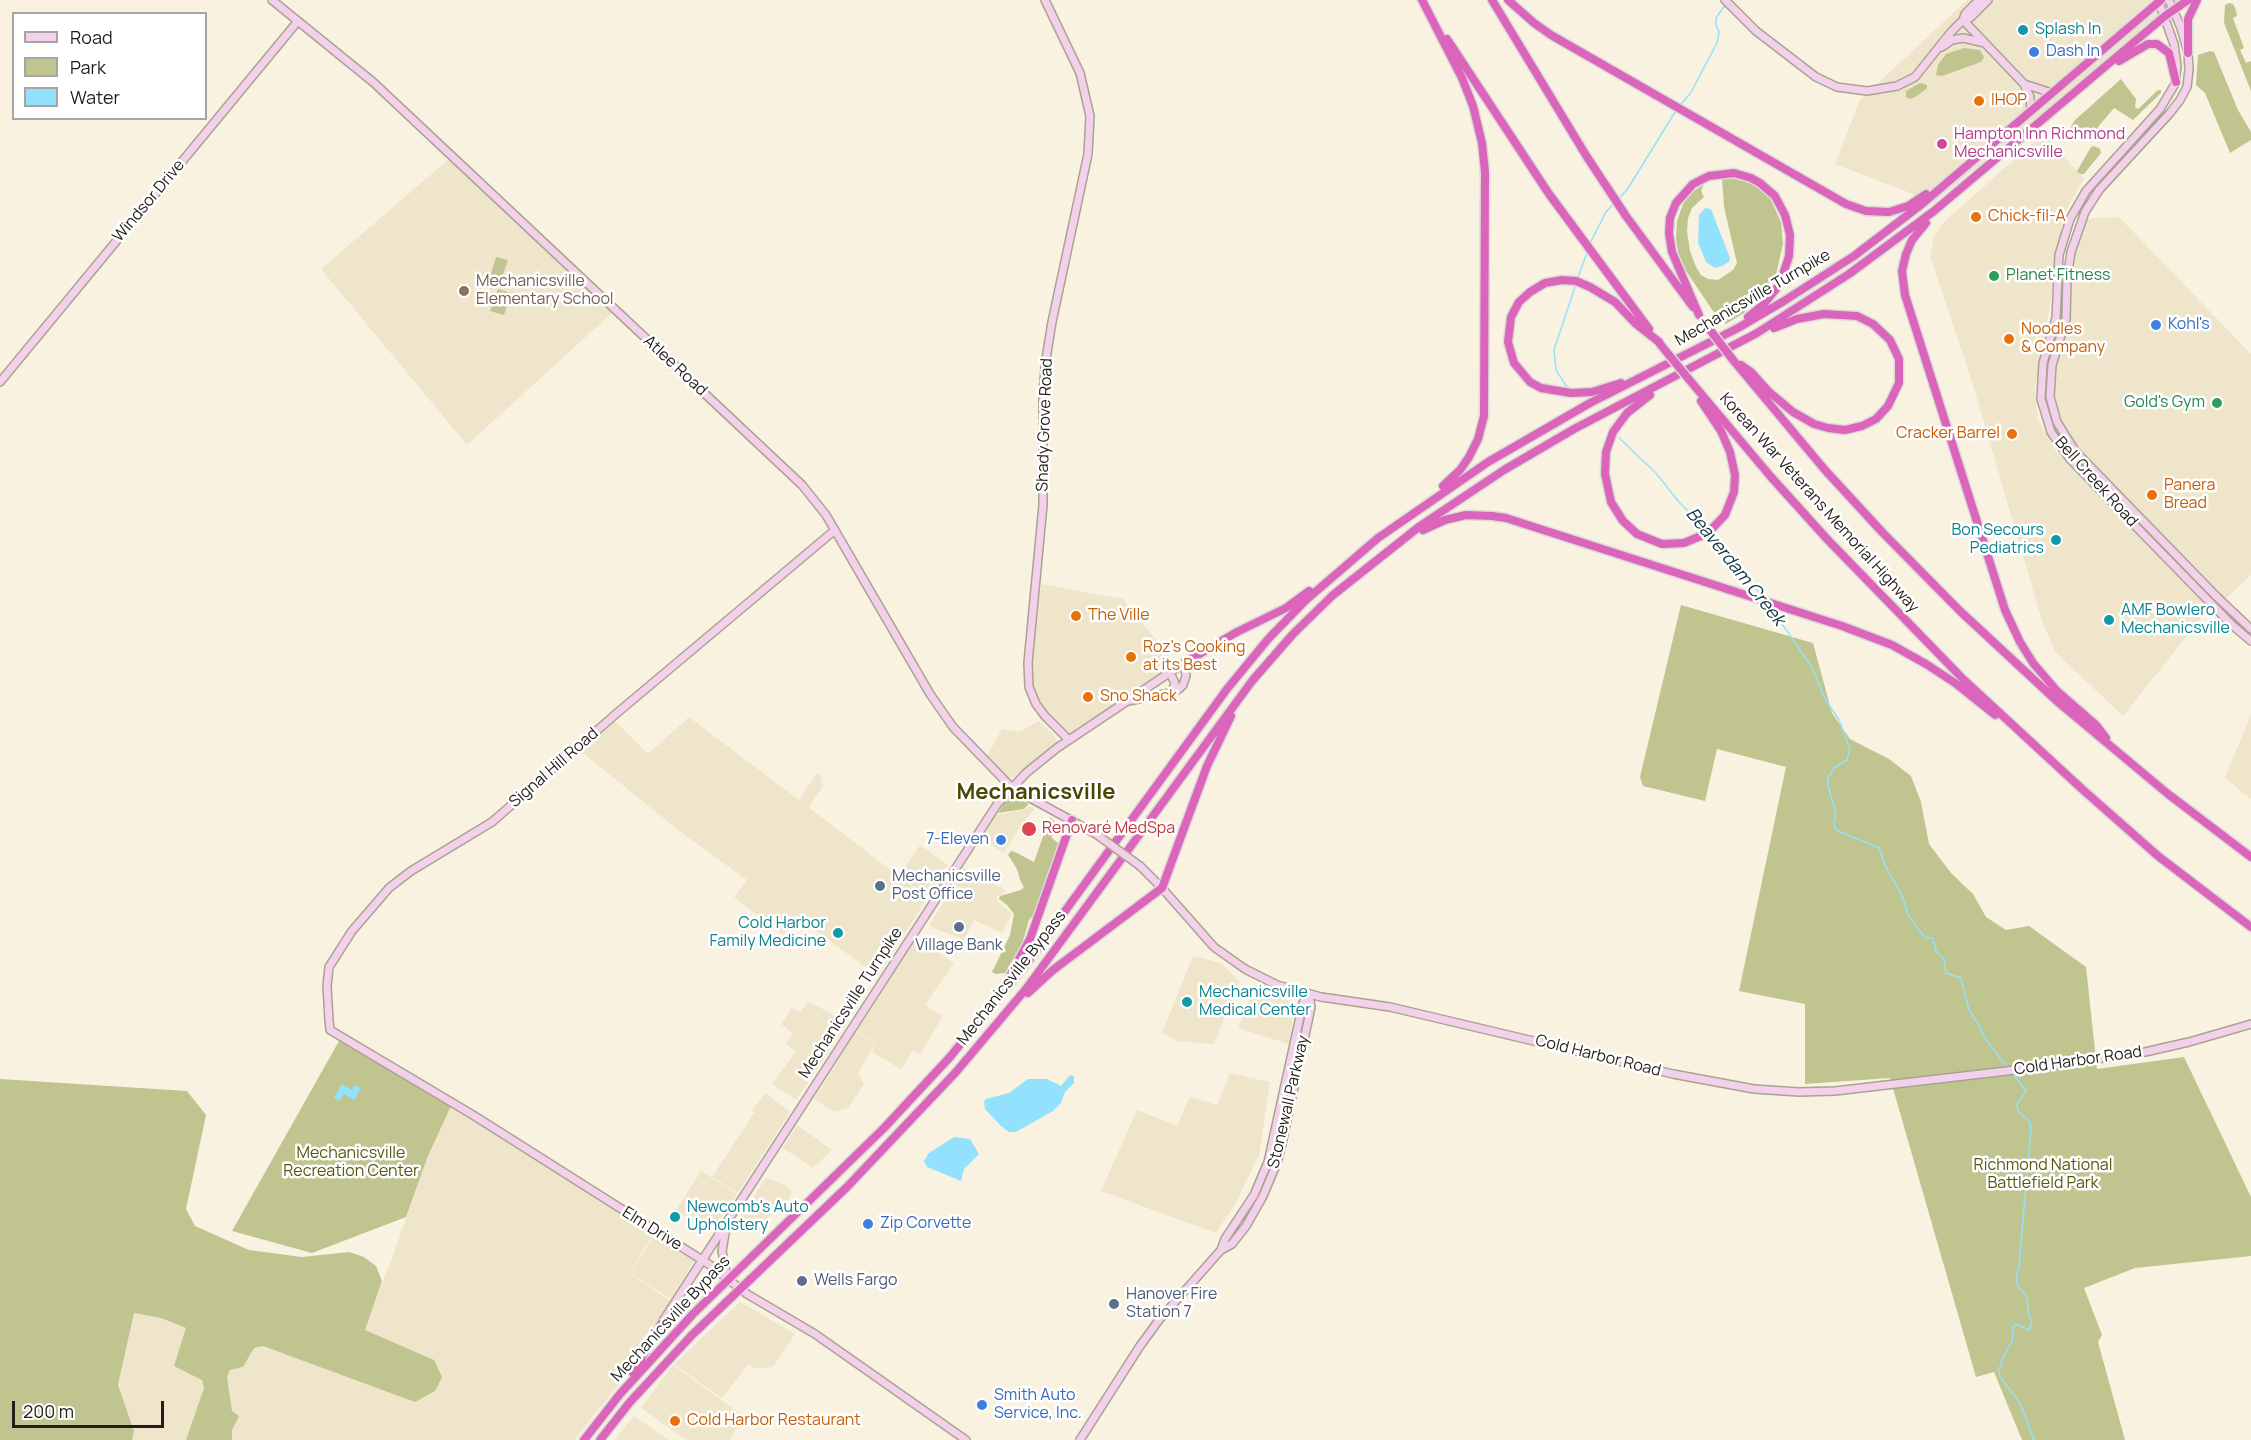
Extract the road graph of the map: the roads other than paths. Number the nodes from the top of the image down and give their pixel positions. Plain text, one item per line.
1 (272, 0) edge
2 (1045, 0) edge
3 (1423, 0) edge
4 (1492, 0) edge
5 (1508, 0) edge
6 (1725, 0) edge
7 (1979, 0) edge
8 (1988, 0) edge
9 (2159, 0) edge
10 (2169, 0) edge
11 (2188, 0) edge
12 (2197, 0) edge
13 (2174, 10) junction
14 (2165, 16) junction
15 (1963, 20) junction
16 (298, 21) junction
17 (1986, 44) junction
18 (1935, 52) junction
19 (2187, 53) junction
20 (2098, 73) junction
21 (2175, 82) junction
22 (2024, 84) junction
23 (2052, 93) junction
24 (2031, 111) junction
25 (2007, 131) junction
26 (1991, 165) junction
27 (1701, 318) junction
28 (1660, 343) junction
29 (1706, 345) junction
30 (1684, 356) junction
31 (1714, 356) junction
32 (1694, 368) junction
33 (1742, 368) junction
34 (0, 382) edge
35 (1701, 397) junction
36 (835, 530) junction
37 (1378, 538) junction
38 (1390, 548) joint
39 (1357, 555) junction
40 (1333, 595) junction
41 (2251, 628) edge
42 (2251, 641) edge
43 (1280, 648) junction
44 (1184, 663) junction
45 (1170, 673) junction
46 (1170, 693) junction
47 (1128, 701) junction
48 (2022, 735) junction
49 (1069, 740) junction
50 (2120, 754) junction
51 (1012, 788) junction
52 (1072, 820) junction
53 (2251, 857) edge
54 (1162, 888) junction
55 (2251, 927) edge
56 (1309, 994) junction
57 (2251, 1024) edge
58 (973, 1029) junction
59 (330, 1030) joint
60 (975, 1051) junction
61 (726, 1224) junction
62 (702, 1260) junction
63 (728, 1278) junction
64 (739, 1288) junction
65 (661, 1324) joint
66 (618, 1396) junction
67 (584, 1440) edge
68 (600, 1440) edge
69 (966, 1440) edge
70 (1080, 1440) edge

1 - 16 main road, Atlee Road
2 - 49 main road, Shady Grove Road
3 - 28 highway
3 - 37 highway
4 - 27 highway
5 - 25 highway
6 - 18 main road
7 - 15 main road
8 - 15 main road
9 - 14 main road, Bell Creek Road
9 - 23 highway, Mechanicsville Turnpike
10 - 13 main road, Bell Creek Road
11 - 13 highway, Mechanicsville Turnpike
12 - 19 highway
13 - 14 highway, Mechanicsville Turnpike
13 - 19 main road, Bell Creek Road
14 - 20 highway, Mechanicsville Turnpike
14 - 21 main road, Bell Creek Road
15 - 17 main road
15 - 18 main road
16 - 34 main road, Windsor Drive
16 - 36 main road, Atlee Road
17 - 18 main road
17 - 22 main road
19 - 41 main road, Bell Creek Road
20 - 21 highway
20 - 26 highway, Mechanicsville Turnpike
21 - 42 main road, Bell Creek Road
22 - 23 main road
22 - 24 main road
23 - 24 highway, Mechanicsville Turnpike
24 - 25 highway, Mechanicsville Turnpike
25 - 29 highway, Mechanicsville Turnpike
26 - 31 highway, Mechanicsville Turnpike
26 - 50 highway
27 - 29 highway
27 - 33 highway, bridge
28 - 30 highway
28 - 35 highway, bridge
29 - 30 highway, Mechanicsville Turnpike
30 - 37 highway, Mechanicsville Turnpike
31 - 32 highway, Mechanicsville Turnpike
31 - 33 highway
32 - 35 highway
32 - 38 highway, Mechanicsville Turnpike
33 - 50 highway, Korean War Veterans Memorial Highway
35 - 48 highway, Korean War Veterans Memorial Highway
36 - 51 main road, Atlee Road
36 - 59 main road, Signal Hill Road
37 - 39 highway, Mechanicsville Turnpike
38 - 40 highway, Mechanicsville Bypass
39 - 44 highway
39 - 58 highway, Mechanicsville Bypass
40 - 43 highway, Mechanicsville Bypass
40 - 48 highway
43 - 54 highway
43 - 60 highway, Mechanicsville Bypass
44 - 45 main road, Mechanicsville Turnpike
44 - 46 main road
45 - 46 main road
45 - 47 main road, Mechanicsville Turnpike
46 - 47 main road
47 - 49 main road, Mechanicsville Turnpike
48 - 55 highway, Korean War Veterans Memorial Highway
49 - 51 main road, Mechanicsville Turnpike
50 - 53 highway, Korean War Veterans Memorial Highway
51 - 52 main road, Cold Harbor Road
51 - 61 main road, Mechanicsville Turnpike
52 - 54 main road, Cold Harbor Road, bridge
52 - 58 highway
54 - 56 main road, Cold Harbor Road
54 - 60 highway
56 - 57 main road, Cold Harbor Road
56 - 70 main road, Stonewall Parkway
58 - 63 highway, Mechanicsville Bypass
59 - 62 main road, Elm Drive
60 - 64 highway, Mechanicsville Bypass
61 - 62 main road, Mechanicsville Turnpike
61 - 63 main road
62 - 63 main road, Elm Drive
62 - 65 main road, Mechanicsville Turnpike
63 - 64 main road, Elm Drive
63 - 66 highway, Mechanicsville Bypass
64 - 68 highway, Mechanicsville Bypass
64 - 69 main road, Elm Drive
65 - 66 highway
66 - 67 highway

